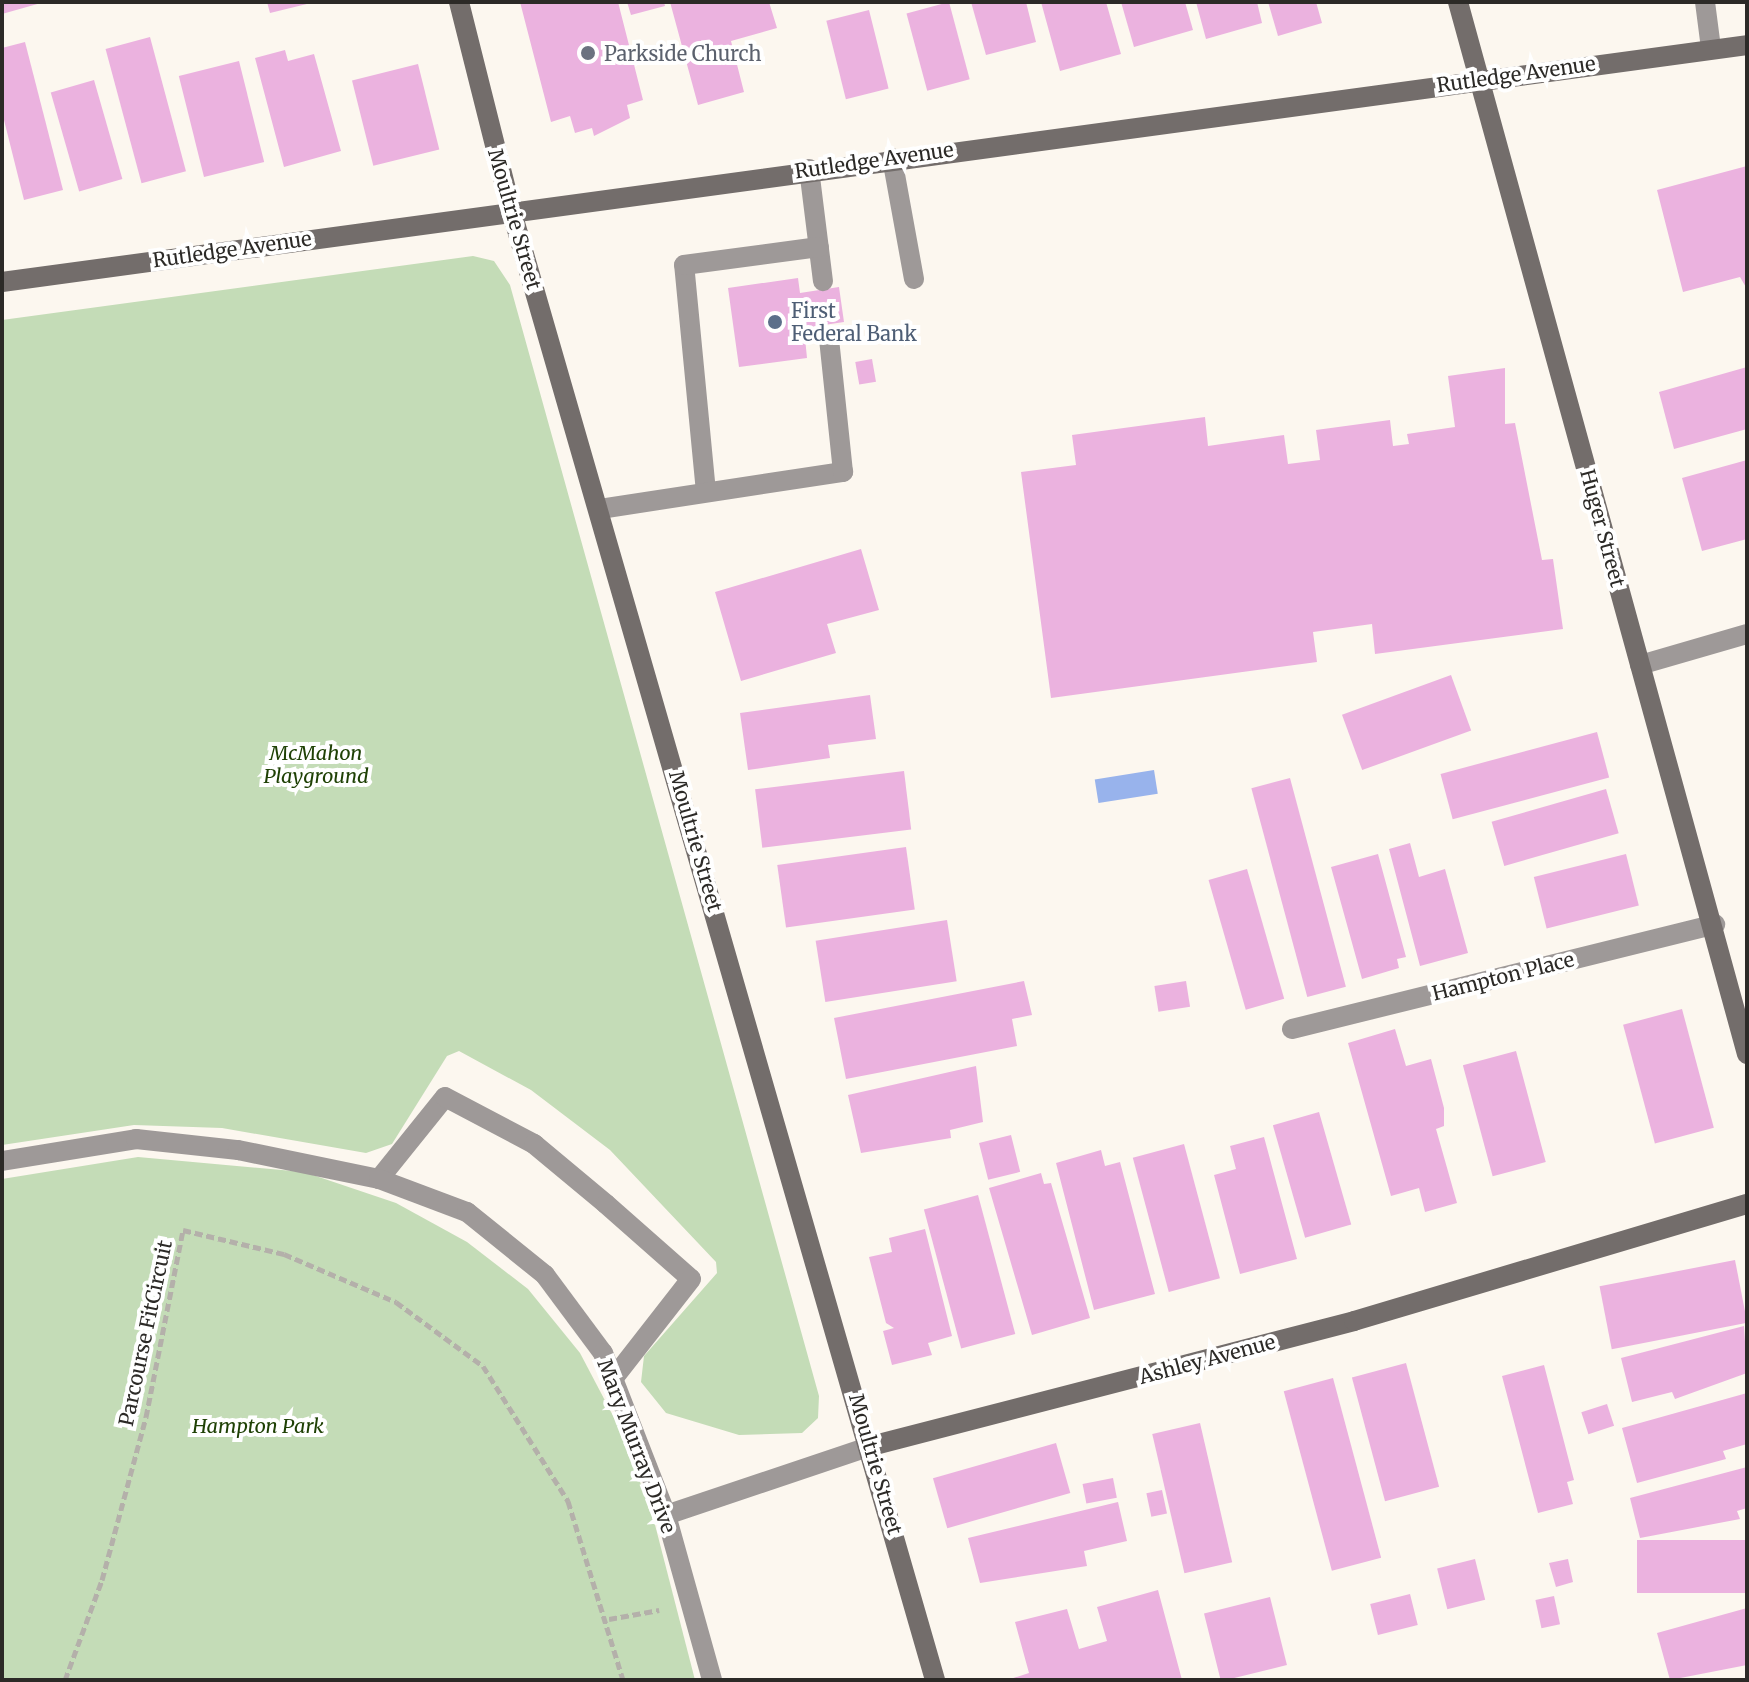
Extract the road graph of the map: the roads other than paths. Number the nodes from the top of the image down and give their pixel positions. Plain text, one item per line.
1 (459, 2) edge
2 (1458, 2) edge
3 (1705, 2) edge
4 (1747, 45) edge
5 (1711, 48) junction
6 (1479, 79) junction
7 (892, 158) junction
8 (809, 169) junction
9 (511, 209) junction
10 (819, 247) junction
11 (914, 279) dead end
12 (823, 281) dead end
13 (2, 282) edge
14 (829, 339) dead end
15 (706, 492) junction
16 (600, 509) junction
17 (1747, 634) edge
18 (1640, 665) junction
19 (1715, 924) junction
20 (1292, 1029) dead end
21 (1747, 1054) edge
22 (2, 1161) edge
23 (379, 1179) junction
24 (1747, 1204) edge
25 (613, 1379) junction
26 (871, 1446) junction
27 (666, 1515) junction
28 (712, 1680) edge
29 (935, 1680) edge

1 - 9 street, Moultrie Street
2 - 6 street, Huger Street
3 - 5 street
4 - 5 street, Rutledge Avenue
5 - 6 street, Rutledge Avenue
6 - 7 street, Rutledge Avenue
6 - 18 street, Huger Street
7 - 8 street, Rutledge Avenue
7 - 11 street
8 - 9 street, Rutledge Avenue
8 - 10 street
9 - 13 street, Rutledge Avenue
9 - 16 street, Moultrie Street
10 - 12 street
10 - 15 street
14 - 15 street
15 - 16 street
16 - 26 street, Moultrie Street
17 - 18 street
18 - 19 street, Huger Street
19 - 20 street, Hampton Place
19 - 21 street, Huger Street
22 - 23 street, Mary Murray Drive
23 - 25 street, Mary Murray Drive
23 - 25 street
24 - 26 street, Ashley Avenue
25 - 27 street, Mary Murray Drive
26 - 27 street, Ashley Avenue
26 - 29 street, Moultrie Street
27 - 28 street, Mary Murray Drive

